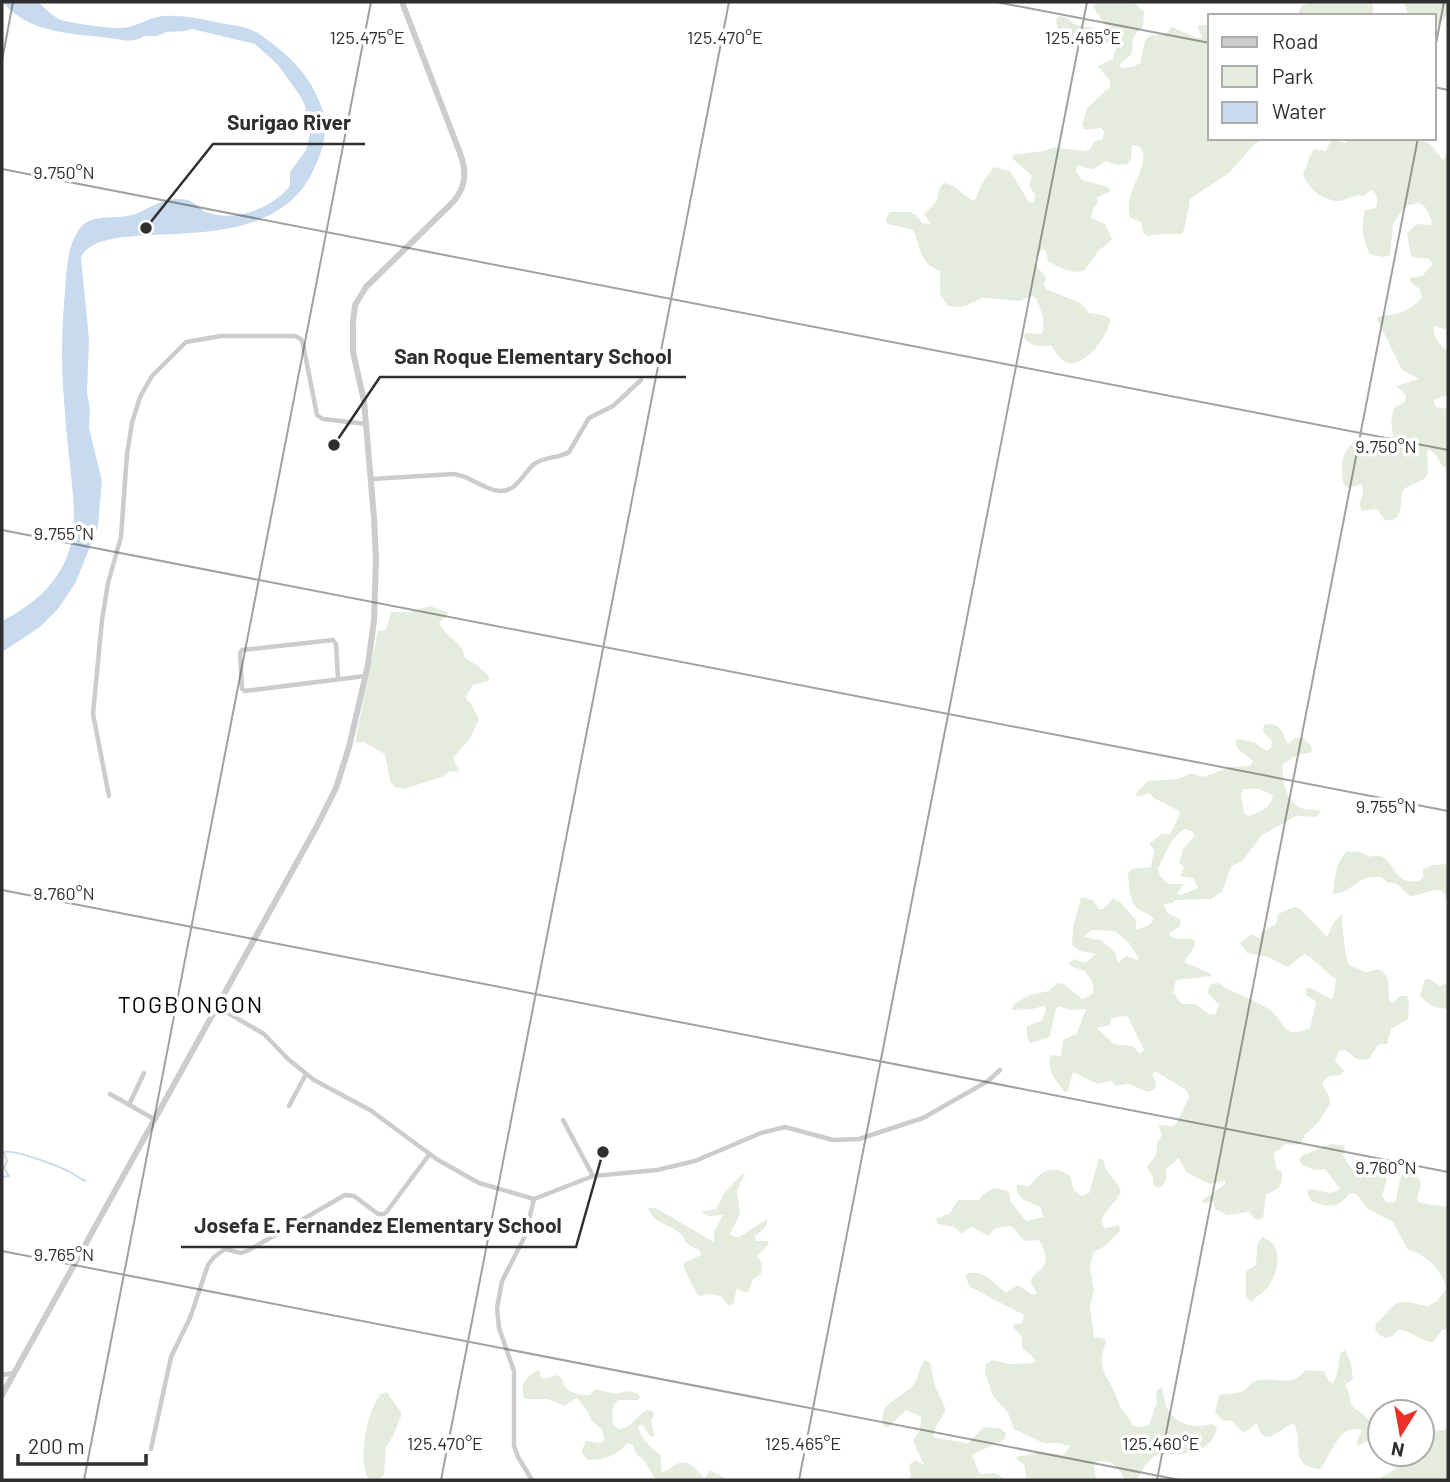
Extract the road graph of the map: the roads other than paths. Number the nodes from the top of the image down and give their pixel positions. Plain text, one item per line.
1 (402, 2) edge
2 (641, 380) dead end
3 (366, 425) junction
4 (372, 479) junction
5 (365, 676) junction
6 (338, 678) junction
7 (109, 796) dead end
8 (216, 1006) junction
9 (1000, 1070) dead end
10 (144, 1073) dead end
11 (306, 1074) junction
12 (110, 1094) dead end
13 (129, 1105) junction
14 (289, 1106) dead end
15 (154, 1119) junction
16 (563, 1120) dead end
17 (429, 1155) junction
18 (593, 1176) junction
19 (534, 1199) junction
20 (14, 1373) junction
21 (2, 1375) edge
22 (2, 1395) edge
23 (151, 1449) dead end
24 (531, 1480) edge

1 - 3 street
2 - 4 street
3 - 4 street
3 - 7 street
4 - 5 street
5 - 6 street
5 - 8 street
6 - 6 street
8 - 11 street
8 - 15 street
9 - 18 street
10 - 13 street
11 - 14 street
11 - 17 street
12 - 13 street
13 - 15 street
15 - 20 street
16 - 18 street
17 - 19 street
17 - 23 street
18 - 19 street
19 - 24 street
20 - 21 street
20 - 22 street

